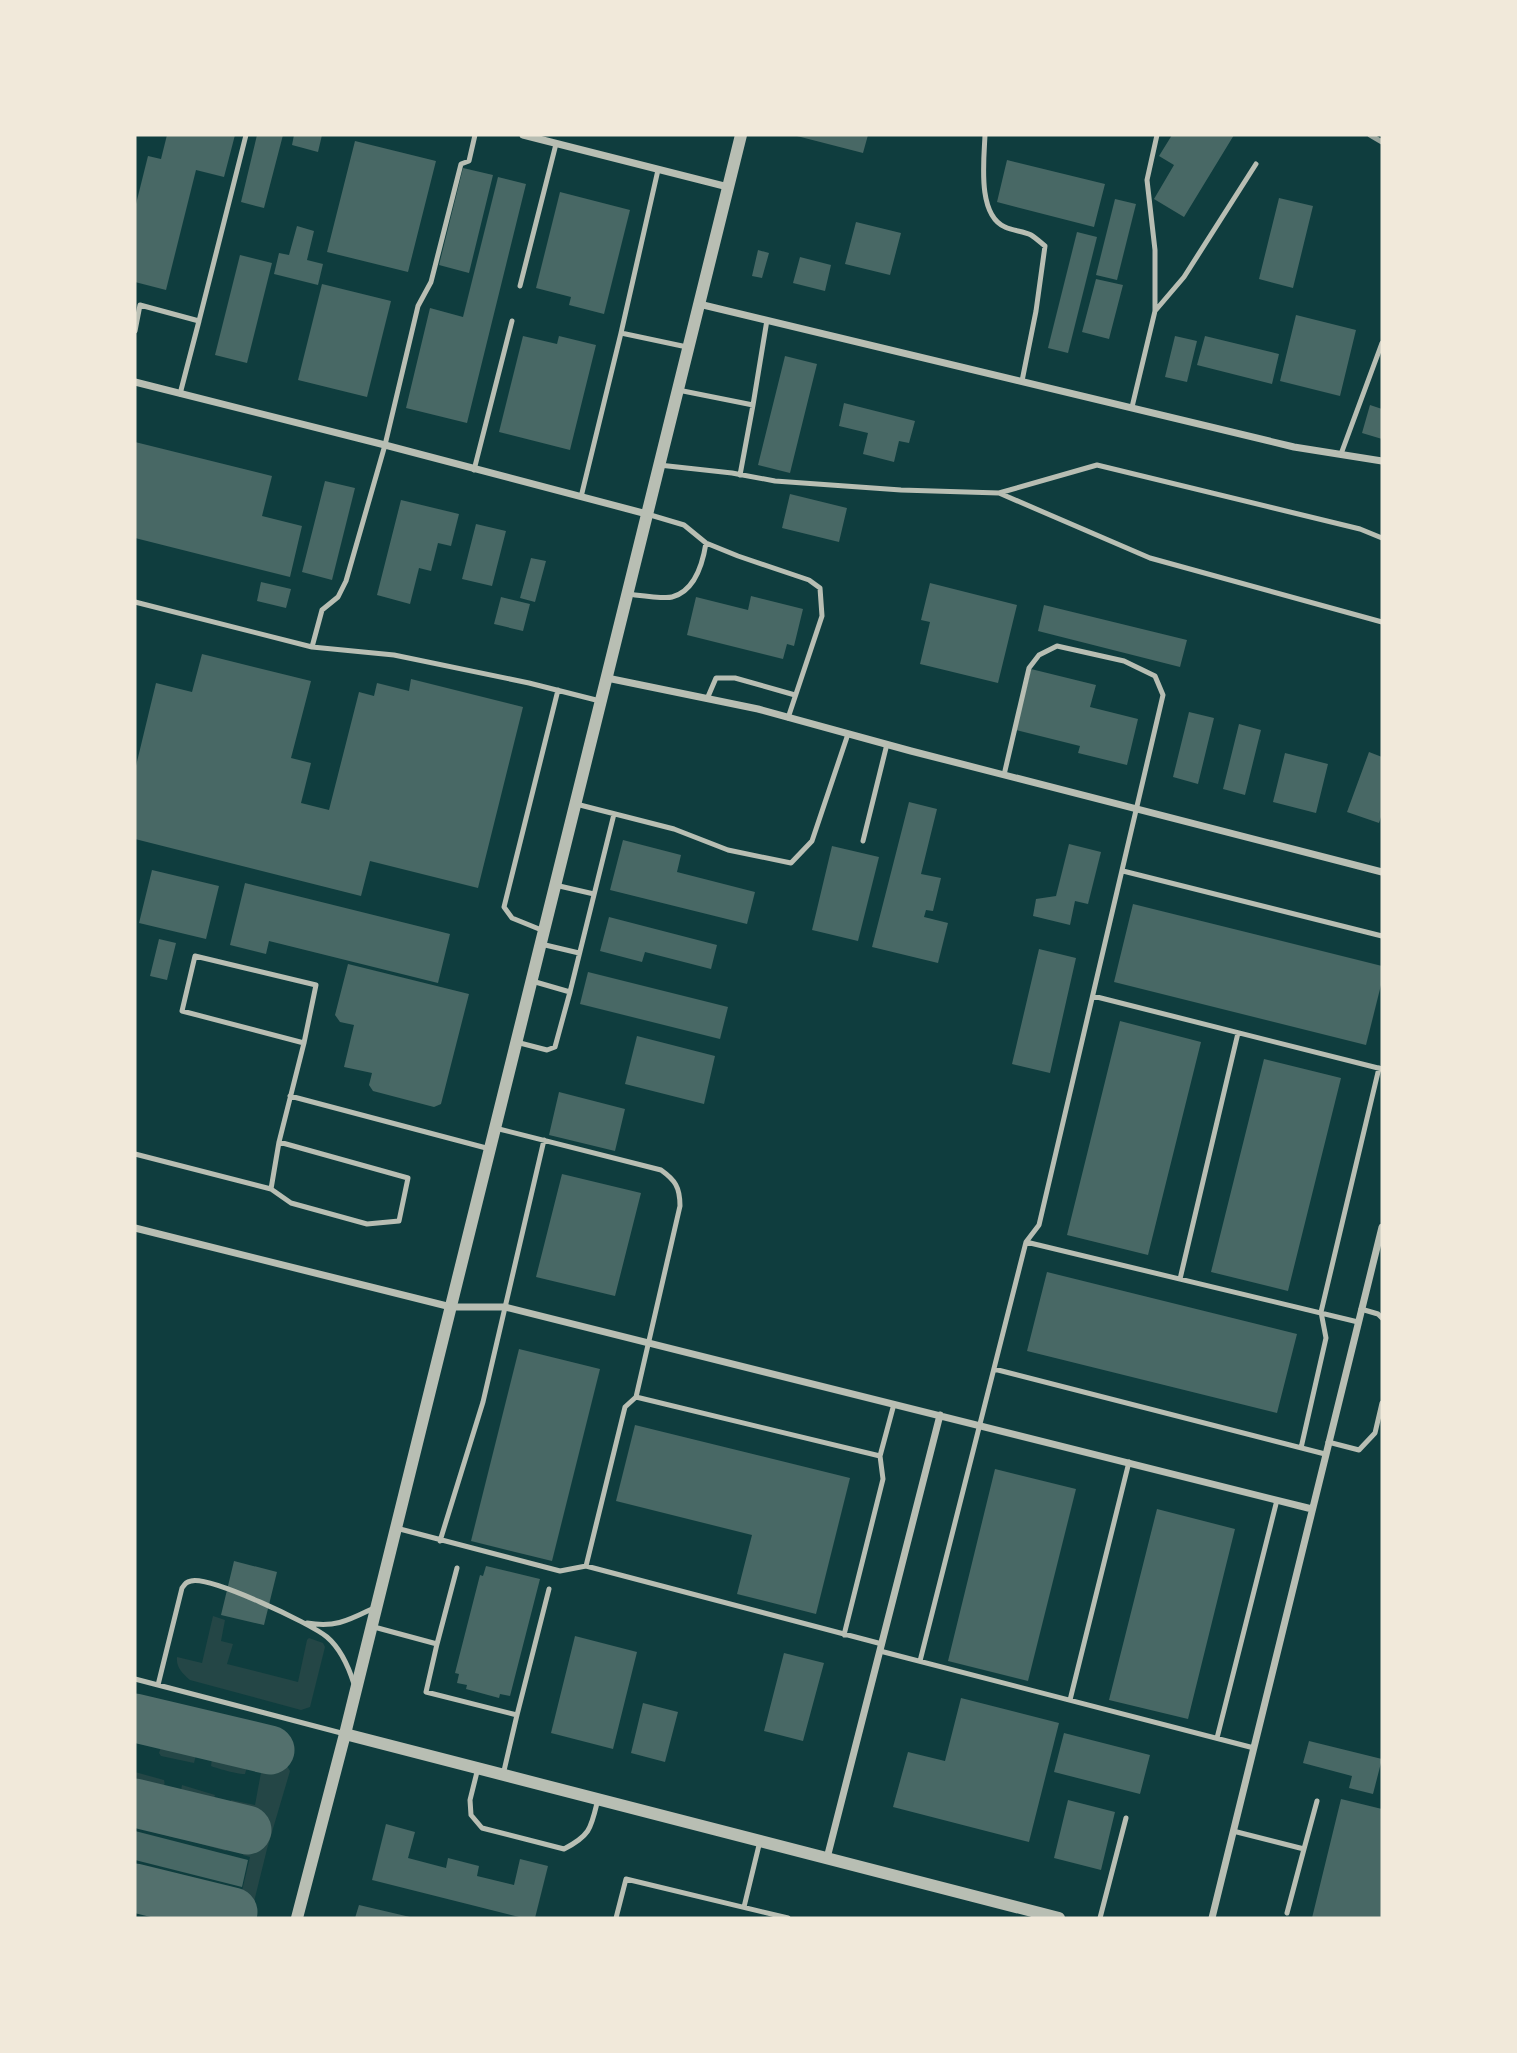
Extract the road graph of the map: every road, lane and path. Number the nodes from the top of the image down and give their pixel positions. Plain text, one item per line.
1 (246, 135) edge
2 (475, 135) edge
3 (523, 135) edge
4 (741, 135) edge
5 (985, 135) edge
6 (1157, 135) edge
7 (556, 144) junction
8 (1256, 164) dead end
9 (658, 170) junction
10 (728, 187) junction
11 (520, 286) dead end
12 (699, 304) junction
13 (1155, 312) junction
14 (767, 320) junction
15 (199, 321) junction
16 (512, 321) dead end
17 (135, 331) edge
18 (621, 333) junction
19 (1382, 342) edge
20 (688, 347) junction
21 (1022, 381) junction
22 (135, 382) edge
23 (678, 390) junction
24 (180, 394) junction
25 (753, 405) junction
26 (1132, 407) junction
27 (385, 445) junction
28 (1341, 454) junction
29 (1382, 461) edge
30 (659, 465) junction
31 (474, 470) junction
32 (740, 475) junction
33 (999, 493) junction
34 (581, 497) junction
35 (647, 514) junction
36 (1382, 538) edge
37 (706, 543) junction
38 (627, 594) junction
39 (135, 602) edge
40 (1382, 622) edge
41 (312, 647) junction
42 (607, 678) junction
43 (558, 690) junction
44 (795, 695) junction
45 (707, 699) junction
46 (601, 701) junction
47 (788, 718) junction
48 (848, 734) junction
49 (887, 744) junction
50 (1004, 775) junction
51 (576, 804) junction
52 (1136, 809) junction
53 (614, 814) junction
54 (863, 841) dead end
55 (1123, 871) junction
56 (1382, 873) edge
57 (555, 886) junction
58 (594, 894) junction
59 (1382, 936) edge
60 (542, 937) junction
61 (579, 953) junction
62 (531, 981) junction
63 (570, 992) junction
64 (1093, 996) junction
65 (1238, 1033) junction
66 (516, 1042) junction
67 (304, 1044) junction
68 (1381, 1069) edge
69 (290, 1096) junction
70 (495, 1128) junction
71 (544, 1140) junction
72 (279, 1142) junction
73 (490, 1149) junction
74 (135, 1154) edge
75 (271, 1189) junction
76 (1382, 1227) edge
77 (135, 1228) edge
78 (1026, 1242) junction
79 (1180, 1279) junction
80 (451, 1307) junction
81 (505, 1307) junction
82 (1361, 1309) junction
83 (1321, 1312) junction
84 (1382, 1318) edge
85 (1358, 1322) junction
86 (649, 1343) junction
87 (994, 1370) junction
88 (636, 1397) junction
89 (894, 1404) junction
90 (1382, 1404) edge
91 (940, 1415) junction
92 (981, 1425) junction
93 (1328, 1442) junction
94 (1301, 1448) junction
95 (1325, 1454) junction
96 (880, 1456) junction
97 (1129, 1462) junction
98 (1277, 1500) junction
99 (1312, 1509) junction
100 (396, 1528) junction
101 (440, 1541) junction
102 (586, 1566) junction
103 (457, 1567) dead end
104 (549, 1588) dead end
105 (376, 1607) junction
106 (300, 1622) junction
107 (371, 1626) junction
108 (844, 1635) junction
109 (437, 1644) junction
110 (881, 1647) junction
111 (920, 1661) junction
112 (135, 1679) edge
113 (158, 1685) junction
114 (356, 1688) junction
115 (1070, 1700) junction
116 (517, 1715) junction
117 (345, 1734) junction
118 (1217, 1738) junction
119 (1254, 1748) junction
120 (478, 1768) junction
121 (503, 1775) junction
122 (598, 1799) junction
123 (1317, 1801) dead end
124 (1126, 1818) dead end
125 (1233, 1831) junction
126 (760, 1841) junction
127 (1304, 1849) junction
128 (827, 1858) junction
129 (744, 1908) junction
130 (1287, 1913) dead end
131 (297, 1918) edge
132 (616, 1918) edge
133 (788, 1918) edge
134 (1059, 1918) edge
135 (1100, 1918) edge
136 (1212, 1918) edge

1 - 15 lane
2 - 27 lane
3 - 7 street
4 - 10 street
5 - 21 lane
6 - 13 lane
7 - 9 street
7 - 11 lane
8 - 13 lane
9 - 10 street
9 - 18 lane
10 - 12 street
12 - 14 street
12 - 20 street
13 - 26 lane
14 - 21 street
14 - 25 lane
15 - 17 lane
15 - 24 lane
16 - 31 lane
18 - 20 lane
18 - 34 lane
19 - 28 lane
20 - 23 street
21 - 26 street
22 - 24 street
23 - 25 lane
23 - 30 street
24 - 27 street
25 - 32 lane
26 - 28 street
27 - 31 street
27 - 41 lane
28 - 29 street
30 - 32 lane
30 - 35 street
31 - 34 street
32 - 33 lane
33 - 36 lane
33 - 40 lane
34 - 35 street
35 - 37 lane
35 - 38 street
37 - 38 lane
37 - 44 lane
38 - 42 street
39 - 41 lane
41 - 43 lane
42 - 45 street
42 - 46 street
43 - 46 lane
43 - 60 lane
44 - 45 lane
44 - 47 lane
45 - 47 street
46 - 51 street
47 - 48 street
48 - 49 street
48 - 53 lane
49 - 50 street
49 - 54 lane
50 - 52 street
50 - 52 lane
51 - 53 lane
51 - 57 street
52 - 55 lane
52 - 56 street
53 - 58 lane
55 - 59 lane
55 - 64 lane
57 - 58 lane
57 - 60 street
58 - 61 lane
60 - 61 lane
60 - 62 street
61 - 63 lane
62 - 63 lane
62 - 66 street
63 - 66 lane
64 - 65 lane
64 - 78 lane
65 - 68 lane
65 - 79 lane
66 - 70 street
67 - 67 lane
67 - 69 lane
68 - 83 lane
69 - 72 lane
69 - 73 lane
70 - 71 lane
70 - 73 street
71 - 81 lane
71 - 86 lane
72 - 75 lane
72 - 75 lane
73 - 80 street
74 - 75 lane
76 - 82 street
77 - 80 street
78 - 79 lane
78 - 87 lane
79 - 83 lane
80 - 81 street
80 - 100 street
81 - 86 street
81 - 101 lane
82 - 84 lane
82 - 85 street
83 - 85 lane
83 - 94 lane
85 - 93 street
86 - 88 lane
86 - 89 street
87 - 92 lane
87 - 94 lane
88 - 96 lane
88 - 102 lane
89 - 91 street
89 - 96 lane
90 - 93 lane
91 - 92 street
91 - 110 street
92 - 97 street
92 - 111 lane
93 - 95 street
94 - 95 lane
95 - 99 street
96 - 108 lane
97 - 98 street
97 - 115 lane
98 - 99 street
98 - 118 lane
99 - 119 street
100 - 101 lane
100 - 105 street
101 - 102 lane
102 - 108 lane
103 - 109 lane
104 - 116 lane
105 - 106 lane
105 - 107 street
106 - 113 lane
106 - 114 lane
107 - 109 lane
107 - 114 street
108 - 110 lane
109 - 116 lane
110 - 111 lane
110 - 128 street
111 - 115 lane
112 - 113 lane
113 - 117 lane
114 - 117 street
115 - 118 lane
116 - 121 lane
117 - 120 street
117 - 131 street
118 - 119 lane
119 - 125 street
120 - 121 street
120 - 122 lane
121 - 122 street
122 - 126 street
123 - 127 lane
124 - 135 lane
125 - 127 lane
125 - 136 street
126 - 128 street
126 - 129 lane
127 - 130 lane
128 - 134 street
129 - 132 lane
129 - 133 lane

